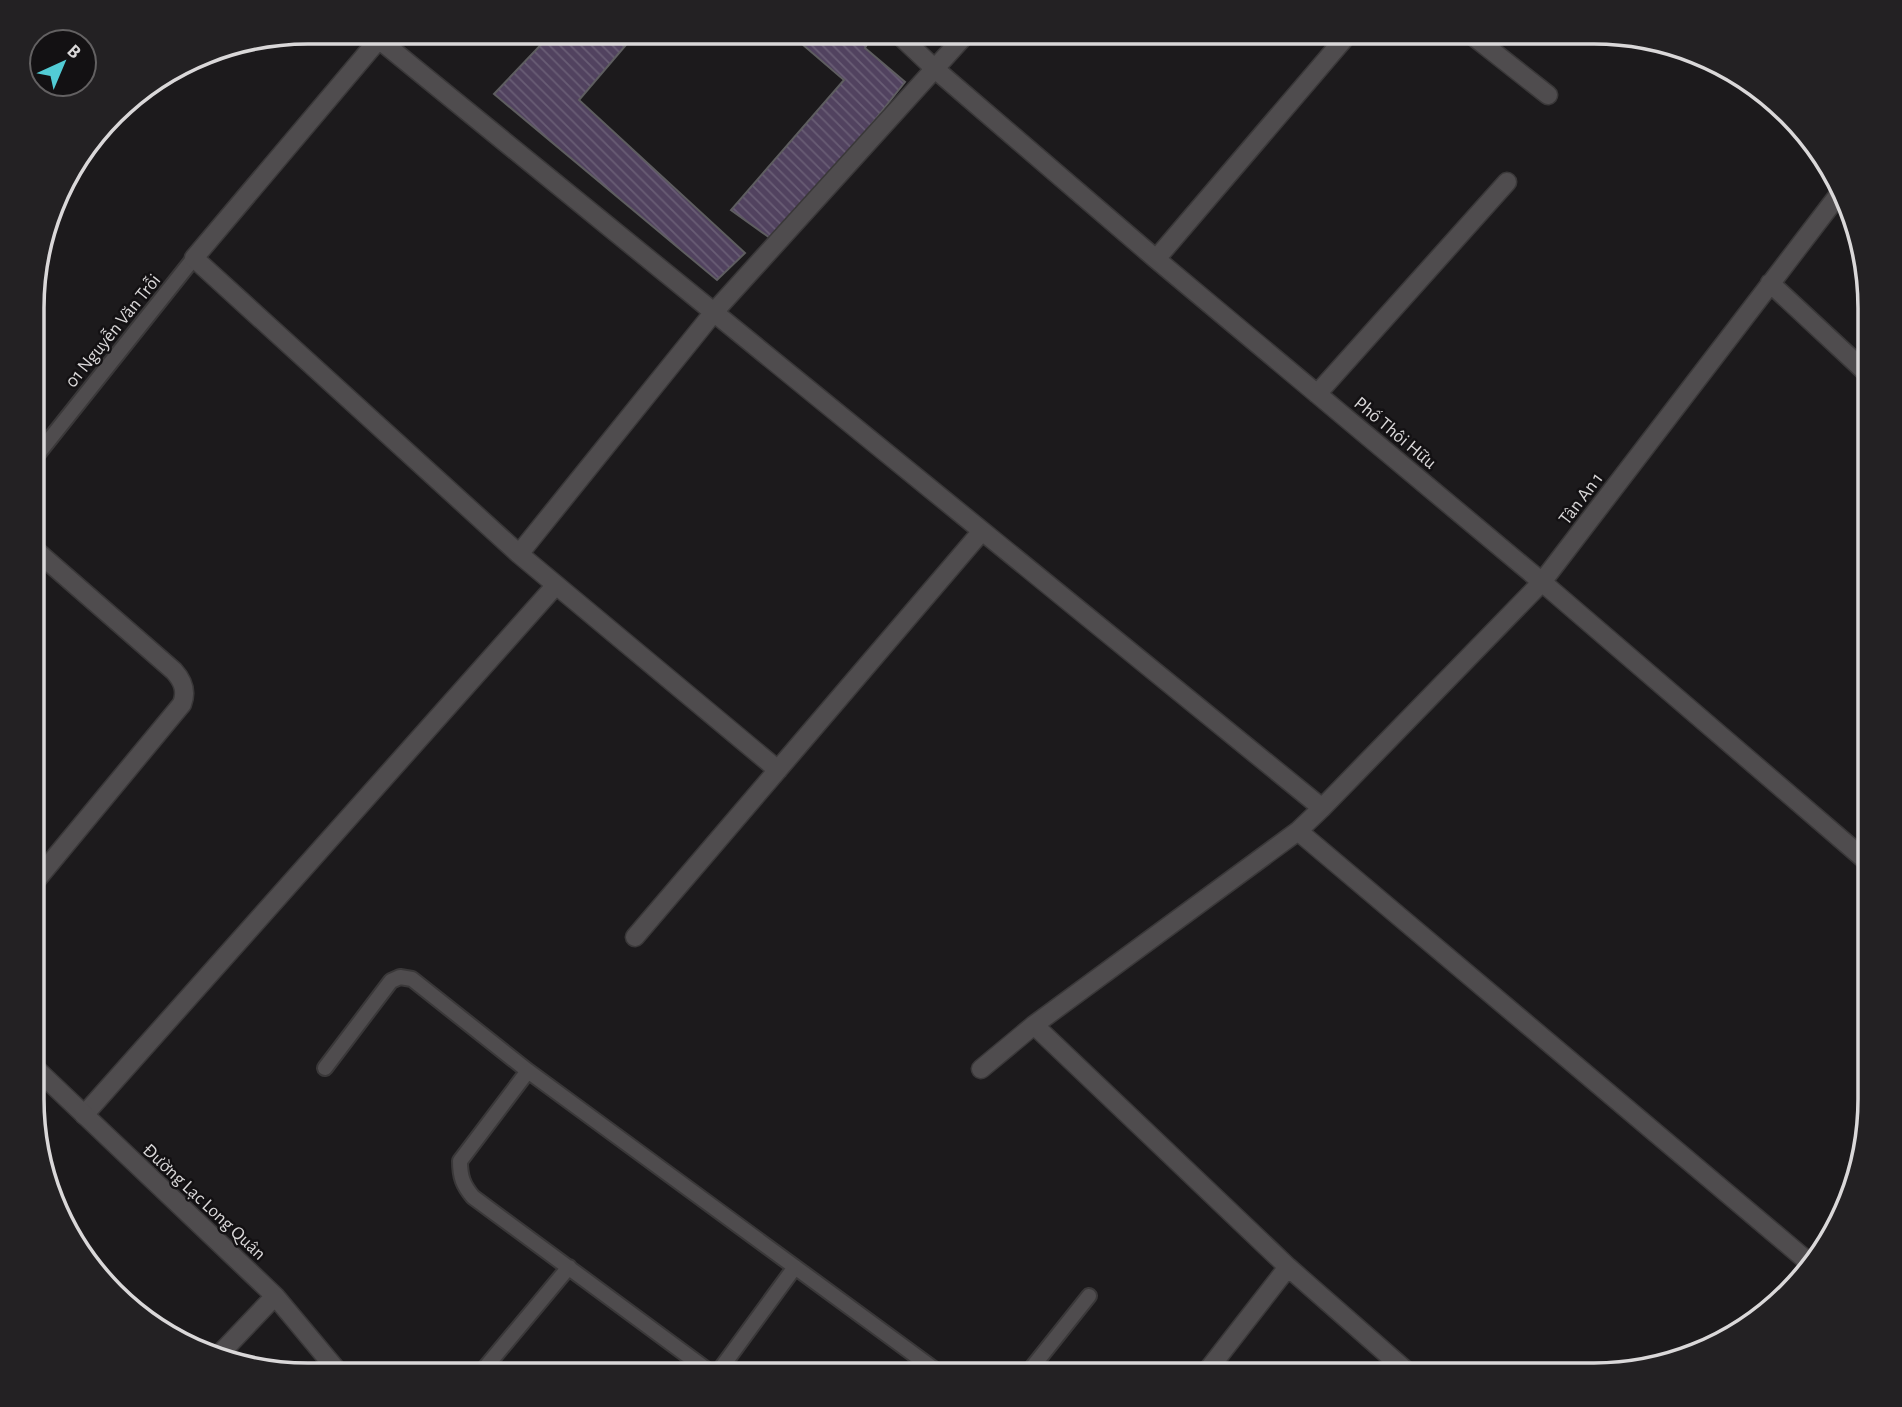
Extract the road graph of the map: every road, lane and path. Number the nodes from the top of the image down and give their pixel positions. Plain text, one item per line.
1 (367, 44) edge
2 (385, 44) edge
3 (909, 44) edge
4 (957, 44) edge
5 (1340, 44) edge
6 (1483, 44) edge
7 (935, 69) junction
8 (1548, 95) dead end
9 (1507, 182) dead end
10 (1835, 200) edge
11 (194, 258) junction
12 (1156, 259) junction
13 (1770, 283) junction
14 (714, 312) junction
15 (1858, 365) edge
16 (1317, 394) junction
17 (44, 446) edge
18 (982, 531) junction
19 (519, 554) junction
20 (44, 558) edge
21 (1542, 582) junction
22 (556, 585) junction
23 (778, 770) junction
24 (1322, 808) junction
25 (1298, 831) junction
26 (1858, 854) edge
27 (44, 871) edge
28 (635, 937) dead end
29 (1034, 1025) junction
30 (325, 1068) dead end
31 (981, 1069) dead end
32 (528, 1071) junction
33 (44, 1077) edge
34 (84, 1115) junction
35 (1805, 1259) edge
36 (569, 1267) junction
37 (795, 1267) junction
38 (1289, 1267) junction
39 (275, 1296) junction
40 (1089, 1296) dead end
41 (224, 1349) edge
42 (331, 1363) edge
43 (489, 1363) edge
44 (699, 1363) edge
45 (724, 1363) edge
46 (926, 1363) edge
47 (1036, 1363) edge
48 (1213, 1363) edge
49 (1396, 1363) edge

1 - 11 street
2 - 14 street
3 - 7 street, Phố Thôi Hữu
4 - 7 street
5 - 12 street
6 - 8 street
7 - 12 street, Phố Thôi Hữu
7 - 14 street
9 - 16 street
10 - 13 street, Tân An 1
11 - 17 lane, 01 Nguyễn Văn Trỗi
11 - 19 street
12 - 16 street, Phố Thôi Hữu
13 - 15 street
13 - 21 street, Tân An 1
14 - 18 street
14 - 19 street
16 - 21 street, Phố Thôi Hữu
18 - 23 street
18 - 24 street
19 - 22 street
20 - 27 street
21 - 24 street, Tân An 1
21 - 26 street, Phố Thôi Hữu
22 - 23 street
22 - 34 street
23 - 28 street
24 - 25 street, Tân An 1
25 - 29 street, Tân An 1
25 - 35 street
29 - 31 street, Tân An 1
29 - 38 street
30 - 32 lane
32 - 36 lane
32 - 37 lane
33 - 34 street, Đường Lạc Long Quân
34 - 39 street, Đường Lạc Long Quân
36 - 43 lane
36 - 44 lane
37 - 45 lane
37 - 46 lane
38 - 48 street
38 - 49 street
39 - 41 street
39 - 42 street, Đường Lạc Long Quân
40 - 47 lane

